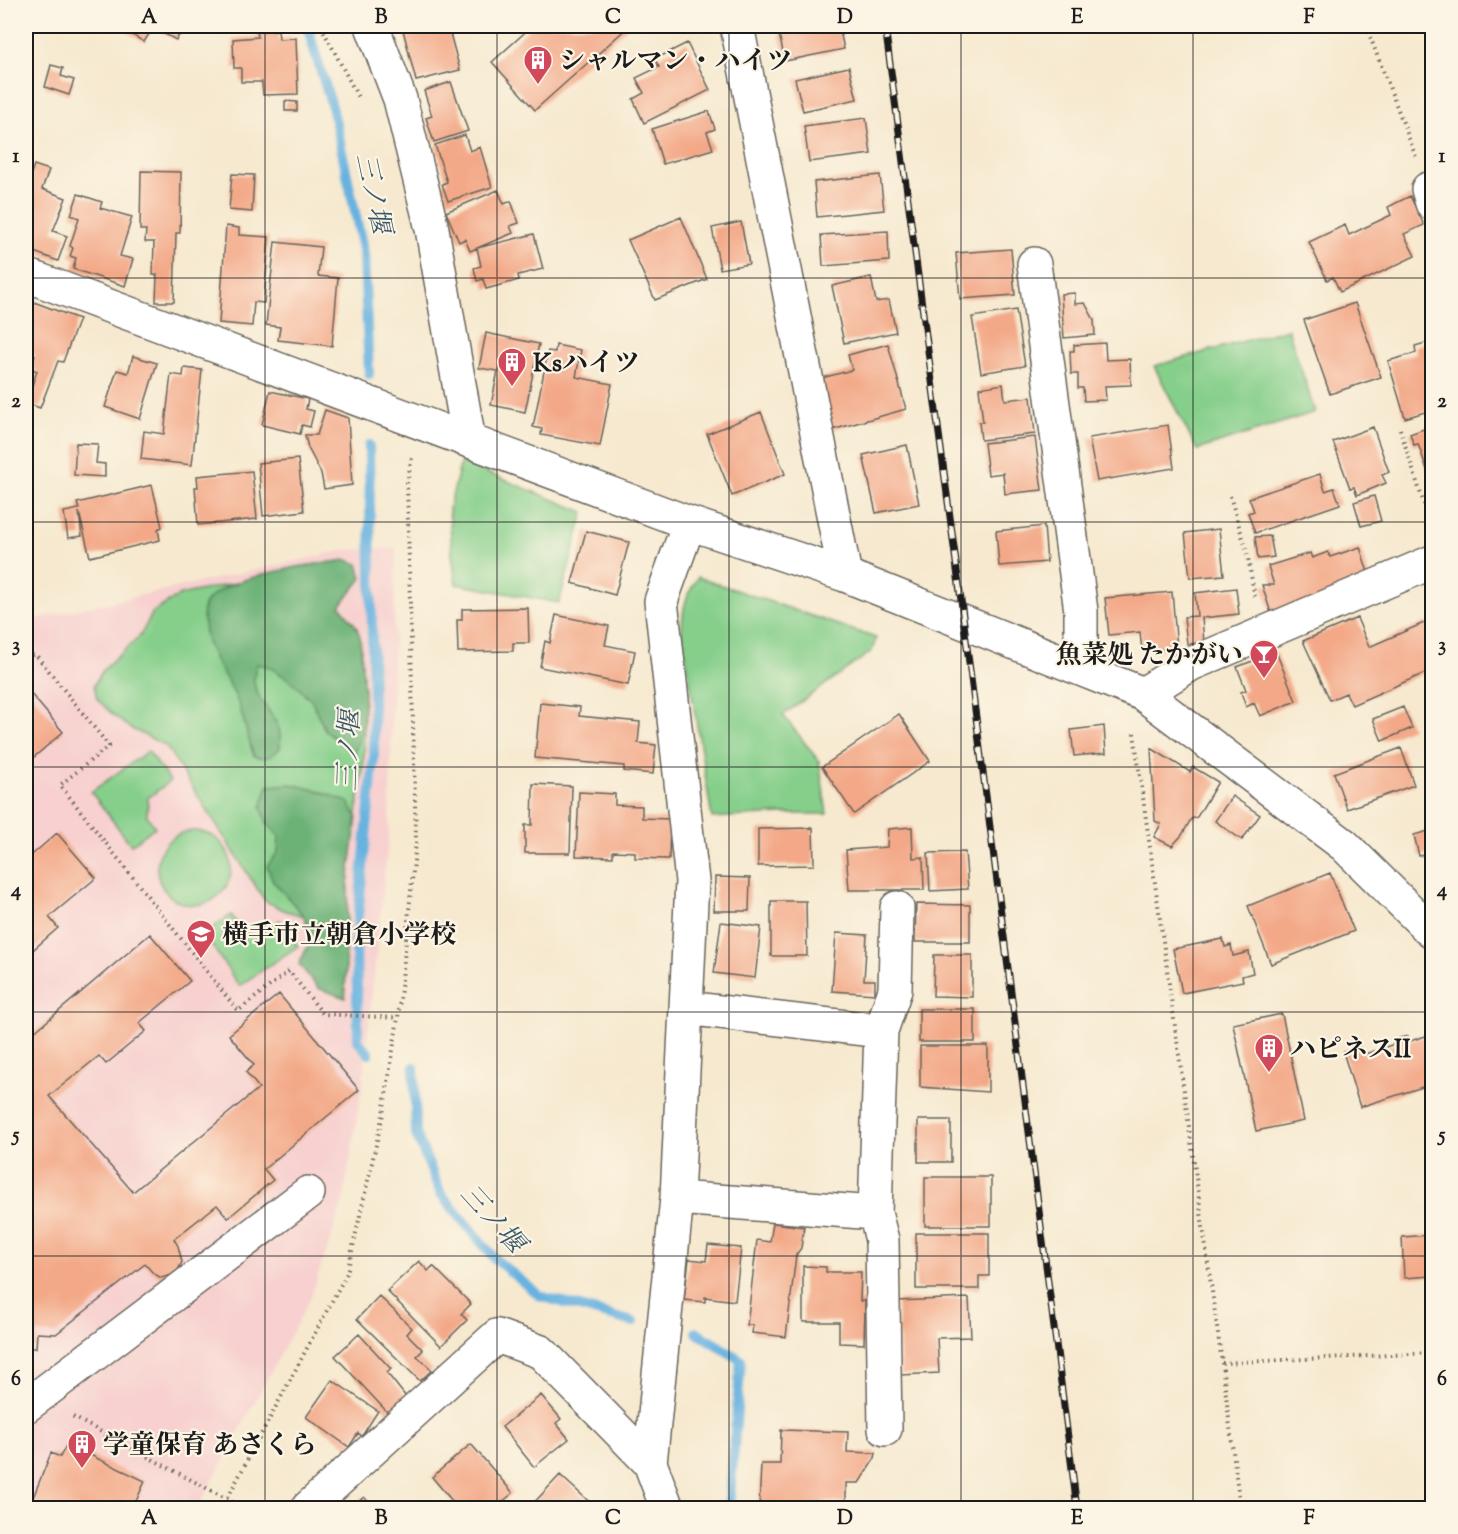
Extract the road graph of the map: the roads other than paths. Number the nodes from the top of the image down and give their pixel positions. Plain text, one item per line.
1 (372, 26) edge
2 (737, 26) edge
3 (1034, 264) dead end
4 (26, 275) edge
5 (469, 441) junction
6 (688, 523) junction
7 (1432, 562) edge
8 (844, 575) junction
9 (1081, 669) junction
10 (1136, 691) junction
11 (897, 908) dead end
12 (1432, 932) edge
13 (686, 1008) junction
14 (881, 1031) junction
15 (308, 1193) dead end
16 (677, 1198) junction
17 (874, 1214) junction
18 (33, 1401) edge
19 (885, 1429) dead end
20 (650, 1463) junction
21 (308, 1509) edge
22 (667, 1509) edge

1 - 5 street
2 - 8 street
3 - 9 street
4 - 5 street
5 - 6 street
6 - 8 street
6 - 13 street
7 - 10 street
8 - 9 street
9 - 10 street
10 - 12 street
11 - 14 street
13 - 14 street
13 - 16 street
14 - 17 street
15 - 18 street
16 - 17 street
16 - 20 street
17 - 19 street
20 - 21 street
20 - 22 street

